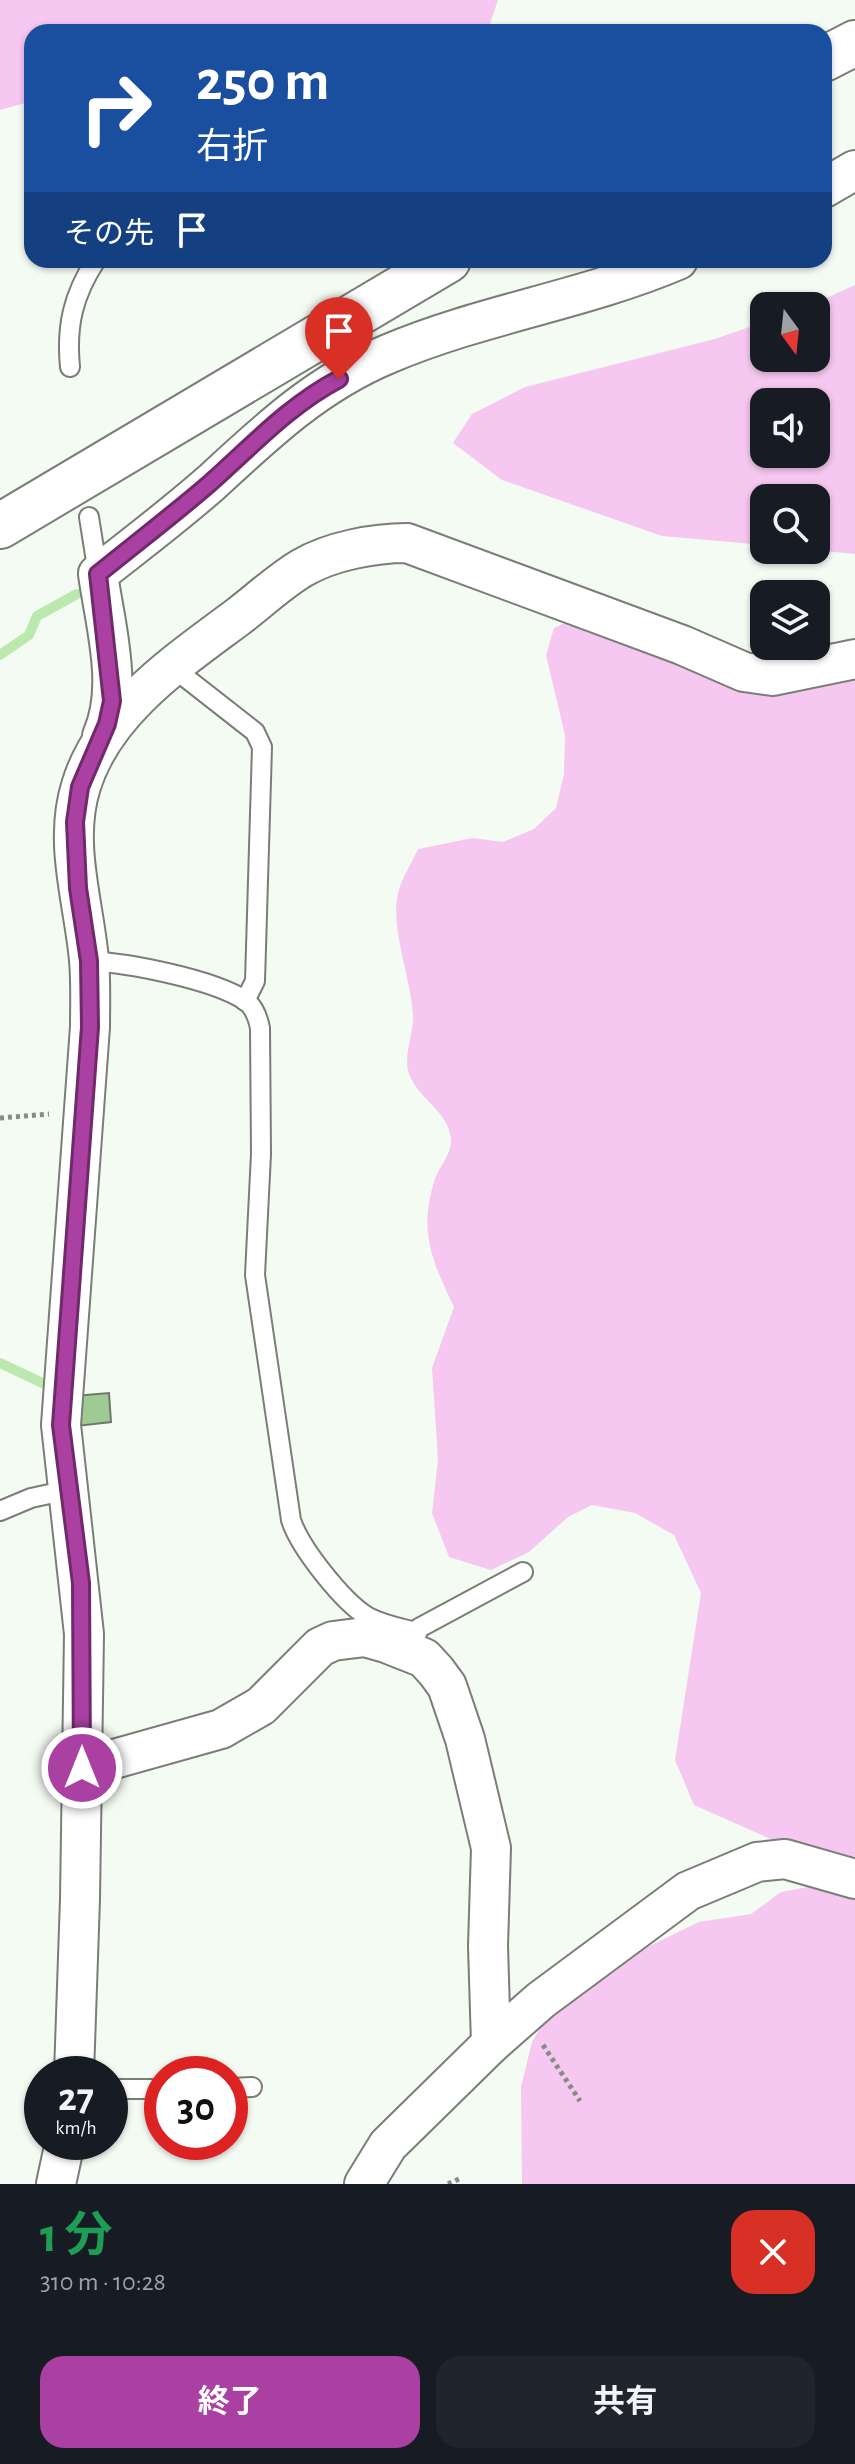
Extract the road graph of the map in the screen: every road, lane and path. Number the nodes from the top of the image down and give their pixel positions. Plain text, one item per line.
1 (855, 43) edge
2 (832, 55) edge
3 (855, 170) edge
4 (832, 183) edge
5 (92, 268) edge
6 (434, 268) edge
7 (655, 268) edge
8 (70, 367) dead end
9 (89, 517) dead end
10 (0, 526) edge
11 (98, 574) junction
12 (855, 659) edge
13 (172, 667) junction
14 (94, 753) junction
15 (89, 961) junction
16 (245, 1001) junction
17 (86, 1116) junction
18 (0, 1118) edge
19 (68, 1490) junction
20 (0, 1511) edge
21 (523, 1572) dead end
22 (414, 1642) junction
23 (82, 1768) junction
24 (855, 1879) edge
25 (535, 2004) junction
26 (491, 2044) junction
27 (74, 2056) edge
28 (248, 2087) edge
29 (252, 2087) dead end
30 (580, 2101) dead end
31 (61, 2160) edge
32 (459, 2179) dead end
33 (56, 2184) edge
34 (364, 2184) edge
35 (448, 2184) edge

1 - 2 highway
3 - 4 street
5 - 8 lane
6 - 10 highway
7 - 11 street
9 - 11 lane
11 - 14 street
12 - 13 street
13 - 14 street
13 - 16 lane
14 - 15 street
15 - 16 lane
15 - 17 street
16 - 22 lane
17 - 18 path
17 - 19 street
19 - 20 lane
19 - 23 street
21 - 22 lane
22 - 23 street
22 - 26 street
23 - 27 street
24 - 25 street
25 - 26 street
25 - 30 path
26 - 34 street
28 - 29 lane
31 - 33 street
32 - 35 path

